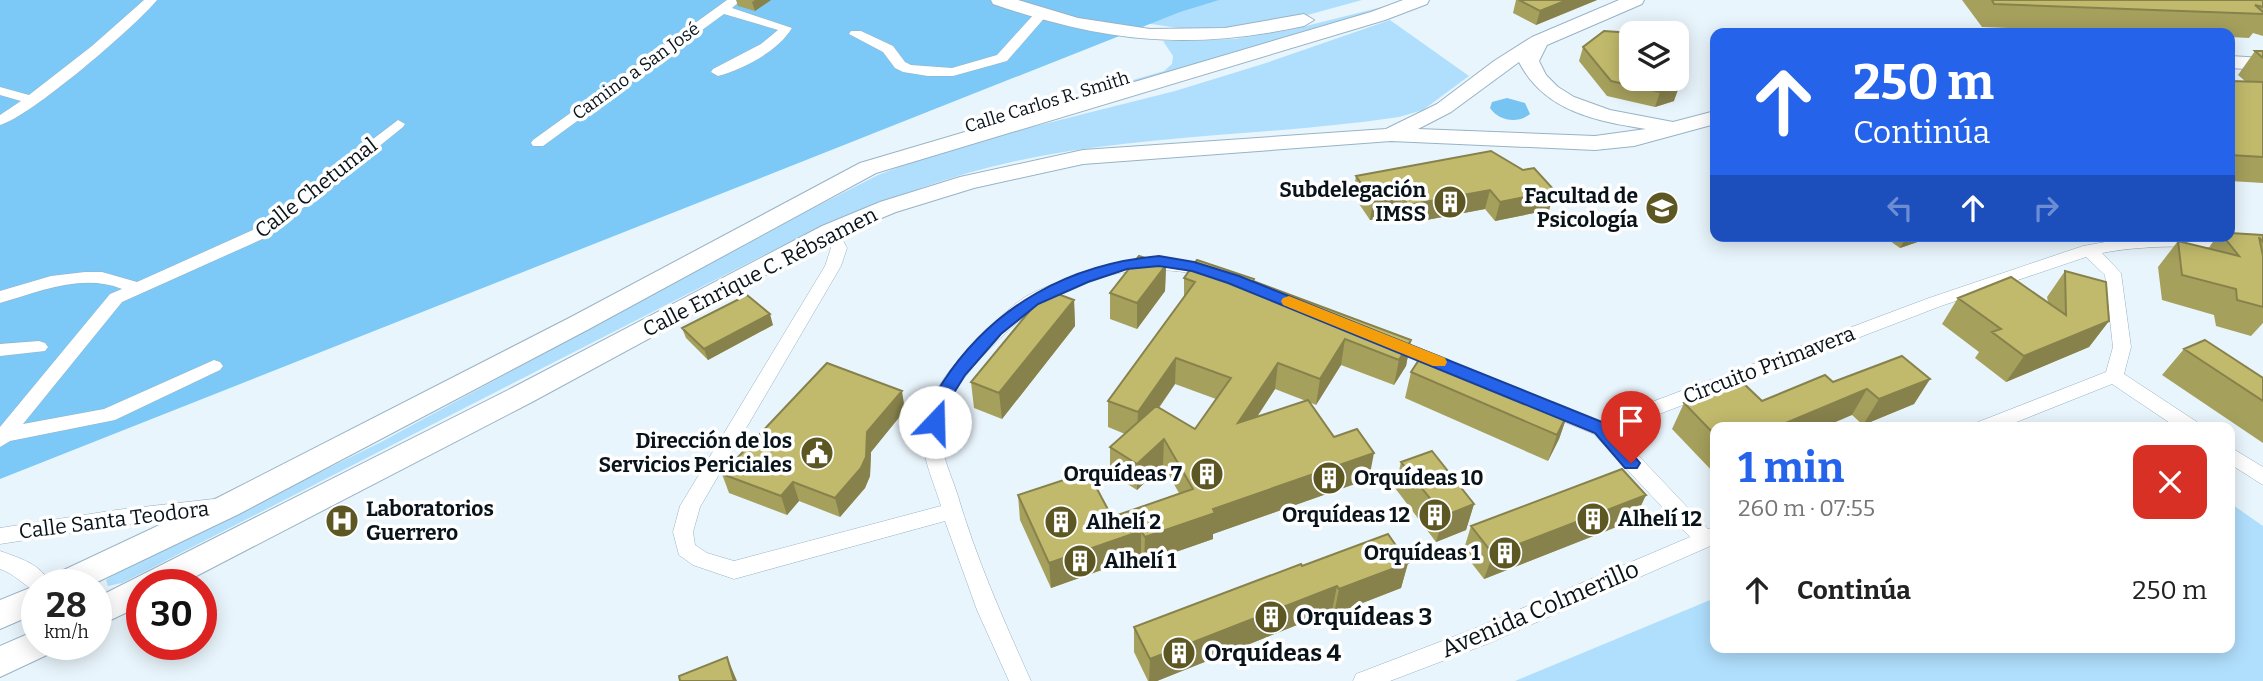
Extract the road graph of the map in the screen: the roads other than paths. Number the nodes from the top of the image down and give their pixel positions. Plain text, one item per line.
1 (151, 0) edge
2 (735, 0) edge
3 (1000, 0) edge
4 (1387, 0) edge
5 (1420, 0) edge
6 (1636, 0) edge
7 (720, 9) junction
8 (1041, 15) junction
9 (1113, 30) junction
10 (856, 34) dead end
11 (1539, 41) junction
12 (2235, 62) edge
13 (2263, 64) edge
14 (718, 72) dead end
15 (0, 91) edge
16 (33, 100) junction
17 (1710, 118) edge
18 (0, 121) edge
19 (398, 124) dead end
20 (1680, 127) junction
21 (1390, 135) junction
22 (538, 143) dead end
23 (868, 168) junction
24 (830, 231) junction
25 (2133, 242) edge
26 (2202, 242) edge
27 (2263, 245) edge
28 (2089, 250) junction
29 (1233, 280) edge
30 (136, 288) junction
31 (0, 297) edge
32 (1377, 337) edge
33 (39, 347) dead end
34 (0, 350) edge
35 (214, 366) dead end
36 (1464, 373) edge
37 (2114, 376) junction
38 (1526, 398) edge
39 (1998, 422) edge
40 (2183, 422) edge
41 (1601, 429) junction
42 (2, 437) edge
43 (2235, 457) edge
44 (2263, 477) edge
45 (228, 506) junction
46 (951, 511) junction
47 (0, 536) edge
48 (1710, 537) edge
49 (0, 560) edge
50 (23, 569) edge
51 (96, 569) edge
52 (182, 569) edge
53 (21, 605) edge
54 (0, 615) edge
55 (21, 652) edge
56 (0, 662) edge
57 (1020, 681) edge
58 (1364, 681) edge

1 - 16 street
2 - 7 street, Camino a San José
3 - 8 main road, Calle Carlos R. Smith
4 - 9 main road, Calle Carlos R. Smith
5 - 23 main road, Calle Enrique C. Rébsamen
6 - 11 main road, Calle Enrique C. Rébsamen
7 - 14 street
7 - 22 street, Camino a San José
8 - 9 main road, Calle Carlos R. Smith
8 - 10 street
9 - 23 street, Calle Carlos R. Smith
11 - 20 main road
11 - 21 main road, Calle Enrique C. Rébsamen
12 - 13 main road
15 - 16 street
16 - 18 street
17 - 20 main road
19 - 30 street, Calle Chetumal
20 - 21 main road
21 - 24 main road, Calle Enrique C. Rébsamen
23 - 45 main road, Calle Enrique C. Rébsamen
24 - 46 street
24 - 52 main road, Calle Enrique C. Rébsamen
25 - 28 street, Circuito Primavera
26 - 27 street, Circuito Primavera
28 - 37 street
28 - 41 street, Circuito Primavera
29 - 46 street
30 - 31 street
30 - 42 street, Calle Chetumal
32 - 36 street
33 - 34 street
35 - 42 street
37 - 39 street
37 - 40 street
38 - 41 street
41 - 48 street
43 - 44 street
45 - 47 street, Calle Santa Teodora
45 - 51 main road, Calle Enrique C. Rébsamen
46 - 57 street
48 - 58 street, Avenida Colmerillo
49 - 50 street, Calle Santa Teodora
53 - 54 street
55 - 56 main road

